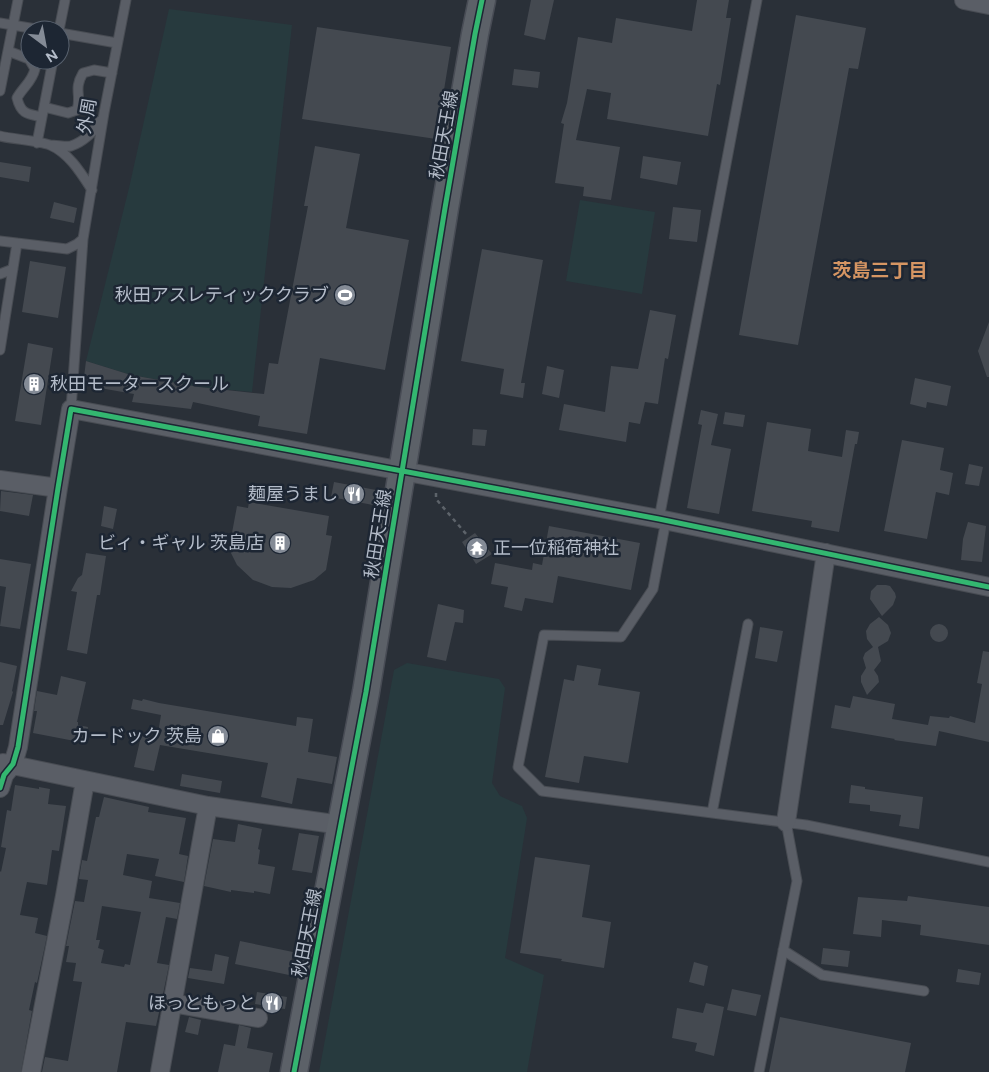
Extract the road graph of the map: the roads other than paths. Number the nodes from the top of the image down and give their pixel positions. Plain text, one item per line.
1 (18, 0) edge
2 (65, 0) edge
3 (126, 0) edge
4 (482, 0) edge
5 (757, 0) edge
6 (964, 0) edge
7 (989, 5) edge
8 (62, 20) edge
9 (0, 23) edge
10 (13, 25) junction
11 (20, 26) edge
12 (70, 34) edge
13 (118, 43) junction
14 (8, 51) junction
15 (51, 70) edge
16 (112, 73) junction
17 (0, 90) edge
18 (43, 112) junction
19 (104, 113) junction
20 (0, 136) edge
21 (36, 143) junction
22 (50, 145) junction
23 (92, 190) junction
24 (83, 239) junction
25 (0, 241) edge
26 (17, 243) junction
27 (13, 269) junction
28 (0, 274) edge
29 (2, 319) edge
30 (0, 350) edge
31 (71, 409) junction
32 (402, 471) junction
33 (0, 480) edge
34 (58, 488) junction
35 (662, 520) junction
36 (826, 553) junction
37 (989, 587) edge
38 (748, 624) dead end
39 (7, 763) edge
40 (85, 781) junction
41 (0, 788) edge
42 (208, 806) junction
43 (712, 813) junction
44 (786, 822) junction
45 (341, 825) junction
46 (989, 862) edge
47 (783, 950) junction
48 (924, 991) dead end
49 (172, 1003) junction
50 (258, 1018) dead end
51 (31, 1072) edge
52 (160, 1072) edge
53 (294, 1072) edge
54 (759, 1072) edge

1 - 10 lane
2 - 8 lane
3 - 13 lane, 外周
4 - 32 main road, 秋田天王線
5 - 35 lane
6 - 7 street
9 - 10 lane
10 - 11 lane
10 - 14 lane
12 - 13 lane
13 - 16 lane, 外周
14 - 17 lane
14 - 18 lane
15 - 18 lane
16 - 18 lane
16 - 19 lane, 外周
18 - 21 lane
19 - 22 lane
19 - 23 lane, 外周
20 - 21 lane
21 - 22 lane
22 - 23 lane
23 - 24 lane, 外周
24 - 26 lane
24 - 31 lane, 外周
25 - 26 lane
26 - 27 lane
27 - 28 lane
27 - 29 lane
29 - 30 lane
31 - 32 street
31 - 34 street
32 - 35 street
32 - 45 main road, 秋田天王線
33 - 34 street
34 - 39 street
35 - 36 street
35 - 43 lane
36 - 37 street
36 - 44 street
38 - 43 lane
39 - 40 street
39 - 41 street
40 - 42 street
40 - 51 street
42 - 45 street
42 - 49 street
43 - 44 lane
44 - 46 lane
44 - 47 lane
45 - 53 main road, 秋田天王線
47 - 48 lane
47 - 54 lane
49 - 50 street
49 - 52 street

